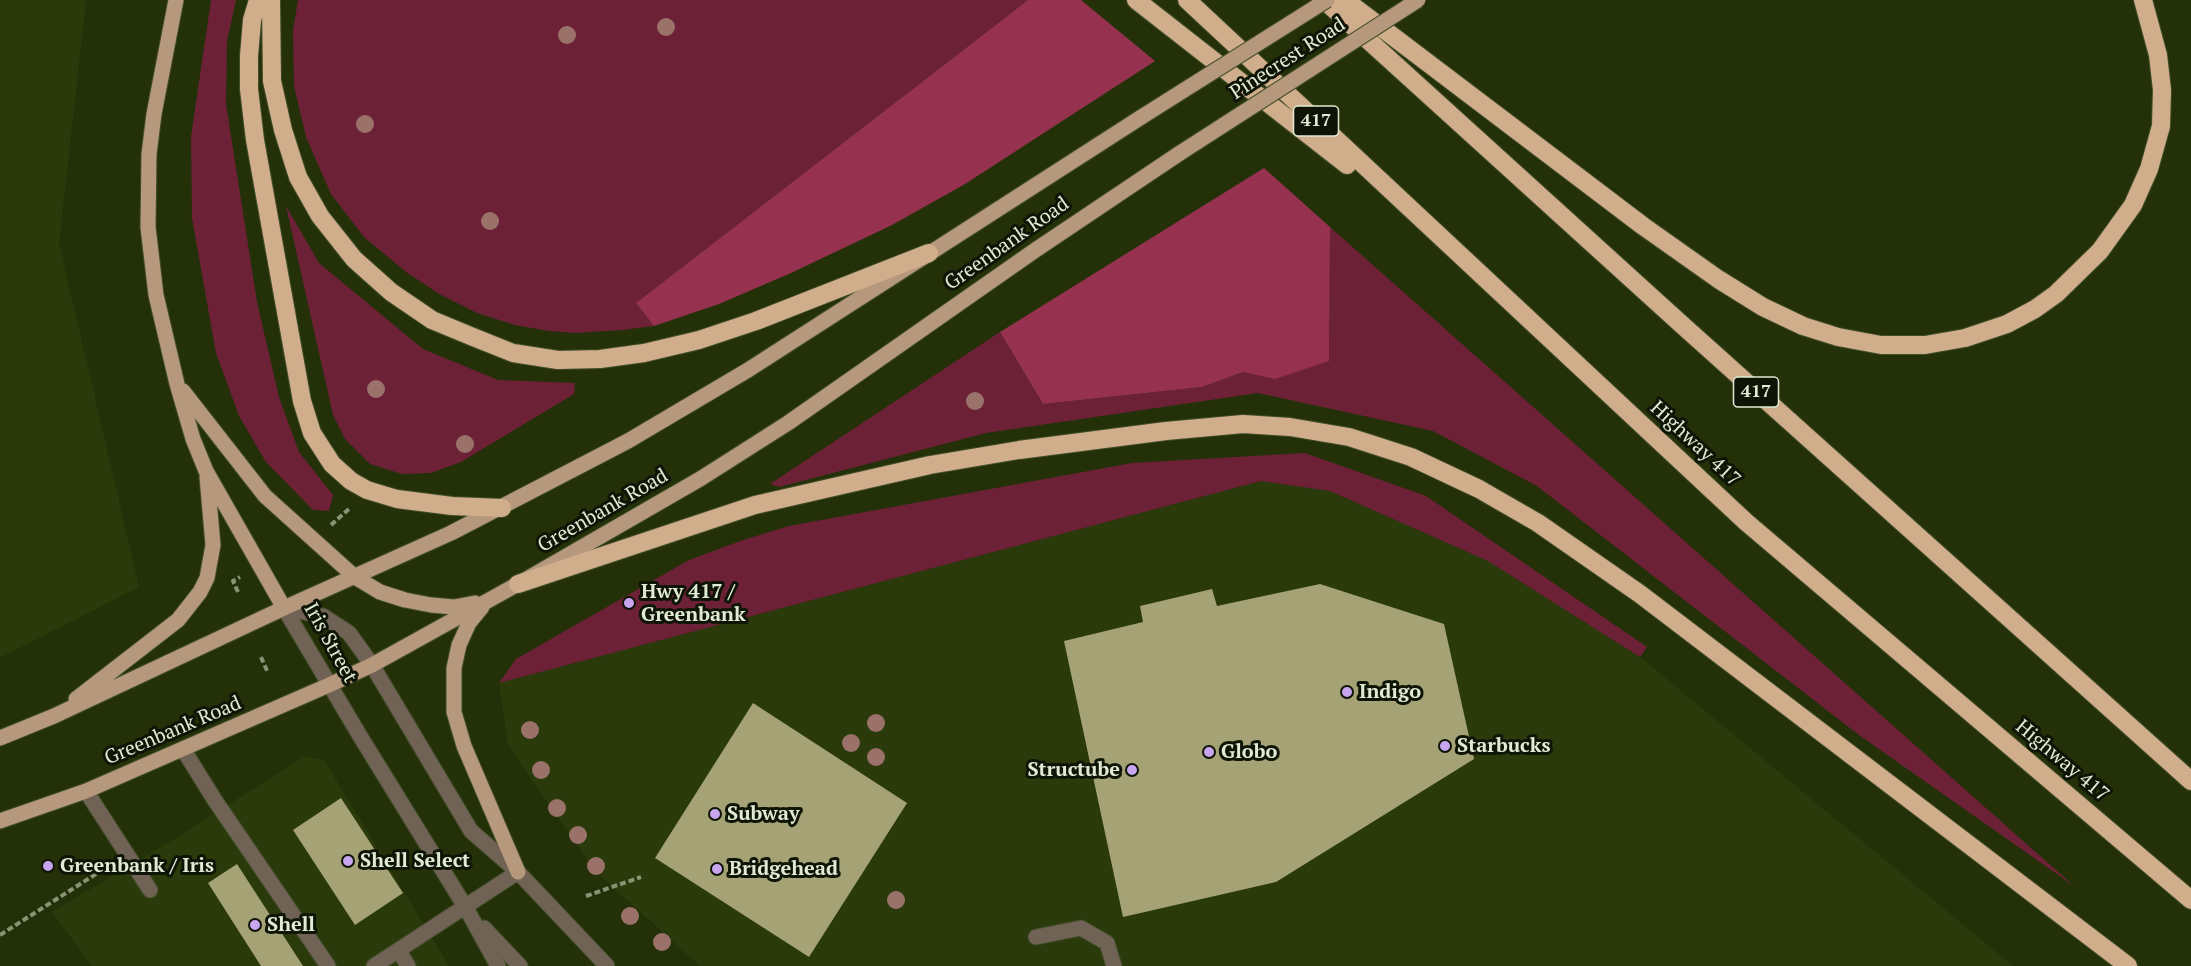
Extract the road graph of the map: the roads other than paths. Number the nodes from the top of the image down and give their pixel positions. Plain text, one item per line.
1 (176, 0) edge
2 (258, 0) edge
3 (271, 0) edge
4 (1136, 0) edge
5 (1186, 0) edge
6 (1325, 0) edge
7 (1345, 0) edge
8 (1418, 0) edge
9 (2143, 0) edge
10 (1143, 116) joint
11 (1180, 153) joint
12 (1446, 243) junction
13 (929, 253) junction
14 (177, 384) junction
15 (206, 471) junction
16 (502, 508) junction
17 (355, 577) junction
18 (518, 584) junction
19 (487, 601) junction
20 (284, 608) junction
21 (372, 665) junction
22 (329, 685) junction
23 (54, 716) junction
24 (0, 738) edge
25 (183, 749) junction
26 (2191, 781) edge
27 (86, 791) junction
28 (0, 821) edge
29 (518, 873) junction
30 (150, 890) dead end
31 (2191, 900) edge
32 (466, 908) junction
33 (1036, 937) dead end
34 (399, 951) junction
35 (328, 966) edge
36 (374, 966) edge
37 (408, 966) edge
38 (498, 966) edge
39 (520, 966) edge
40 (608, 966) edge
41 (1114, 966) edge
42 (2128, 966) edge

1 - 14 main road
2 - 16 highway
3 - 13 highway
4 - 12 highway
5 - 12 highway, Highway 417 / 417
6 - 10 main road, Pinecrest Road, bridge
6 - 26 highway, 417
7 - 9 highway
8 - 11 main road, Pinecrest Road, bridge
10 - 13 main road, Greenbank Road
11 - 18 main road, Greenbank Road
12 - 31 highway, Highway 417 / 417
13 - 16 main road, Greenbank Road
14 - 15 main road
14 - 17 main road
15 - 20 main road
15 - 23 main road
16 - 17 main road, Greenbank Road
17 - 19 main road
17 - 20 main road, Greenbank Road
18 - 19 main road, Greenbank Road
18 - 42 highway
19 - 21 main road, Greenbank Road
19 - 29 main road
20 - 21 street, Iris Street
20 - 22 street, Iris Street
20 - 23 main road, Greenbank Road
21 - 22 main road, Greenbank Road
21 - 29 street, Iris Street
22 - 25 main road, Greenbank Road
22 - 32 street, Iris Street
23 - 24 main road, Greenbank Road
25 - 27 main road, Greenbank Road
25 - 35 street
27 - 28 main road, Greenbank Road
27 - 30 street
29 - 32 street
29 - 40 street, Iris Street
32 - 34 street
32 - 38 street, Iris Street
32 - 39 street
33 - 41 street
34 - 36 street
34 - 37 street

